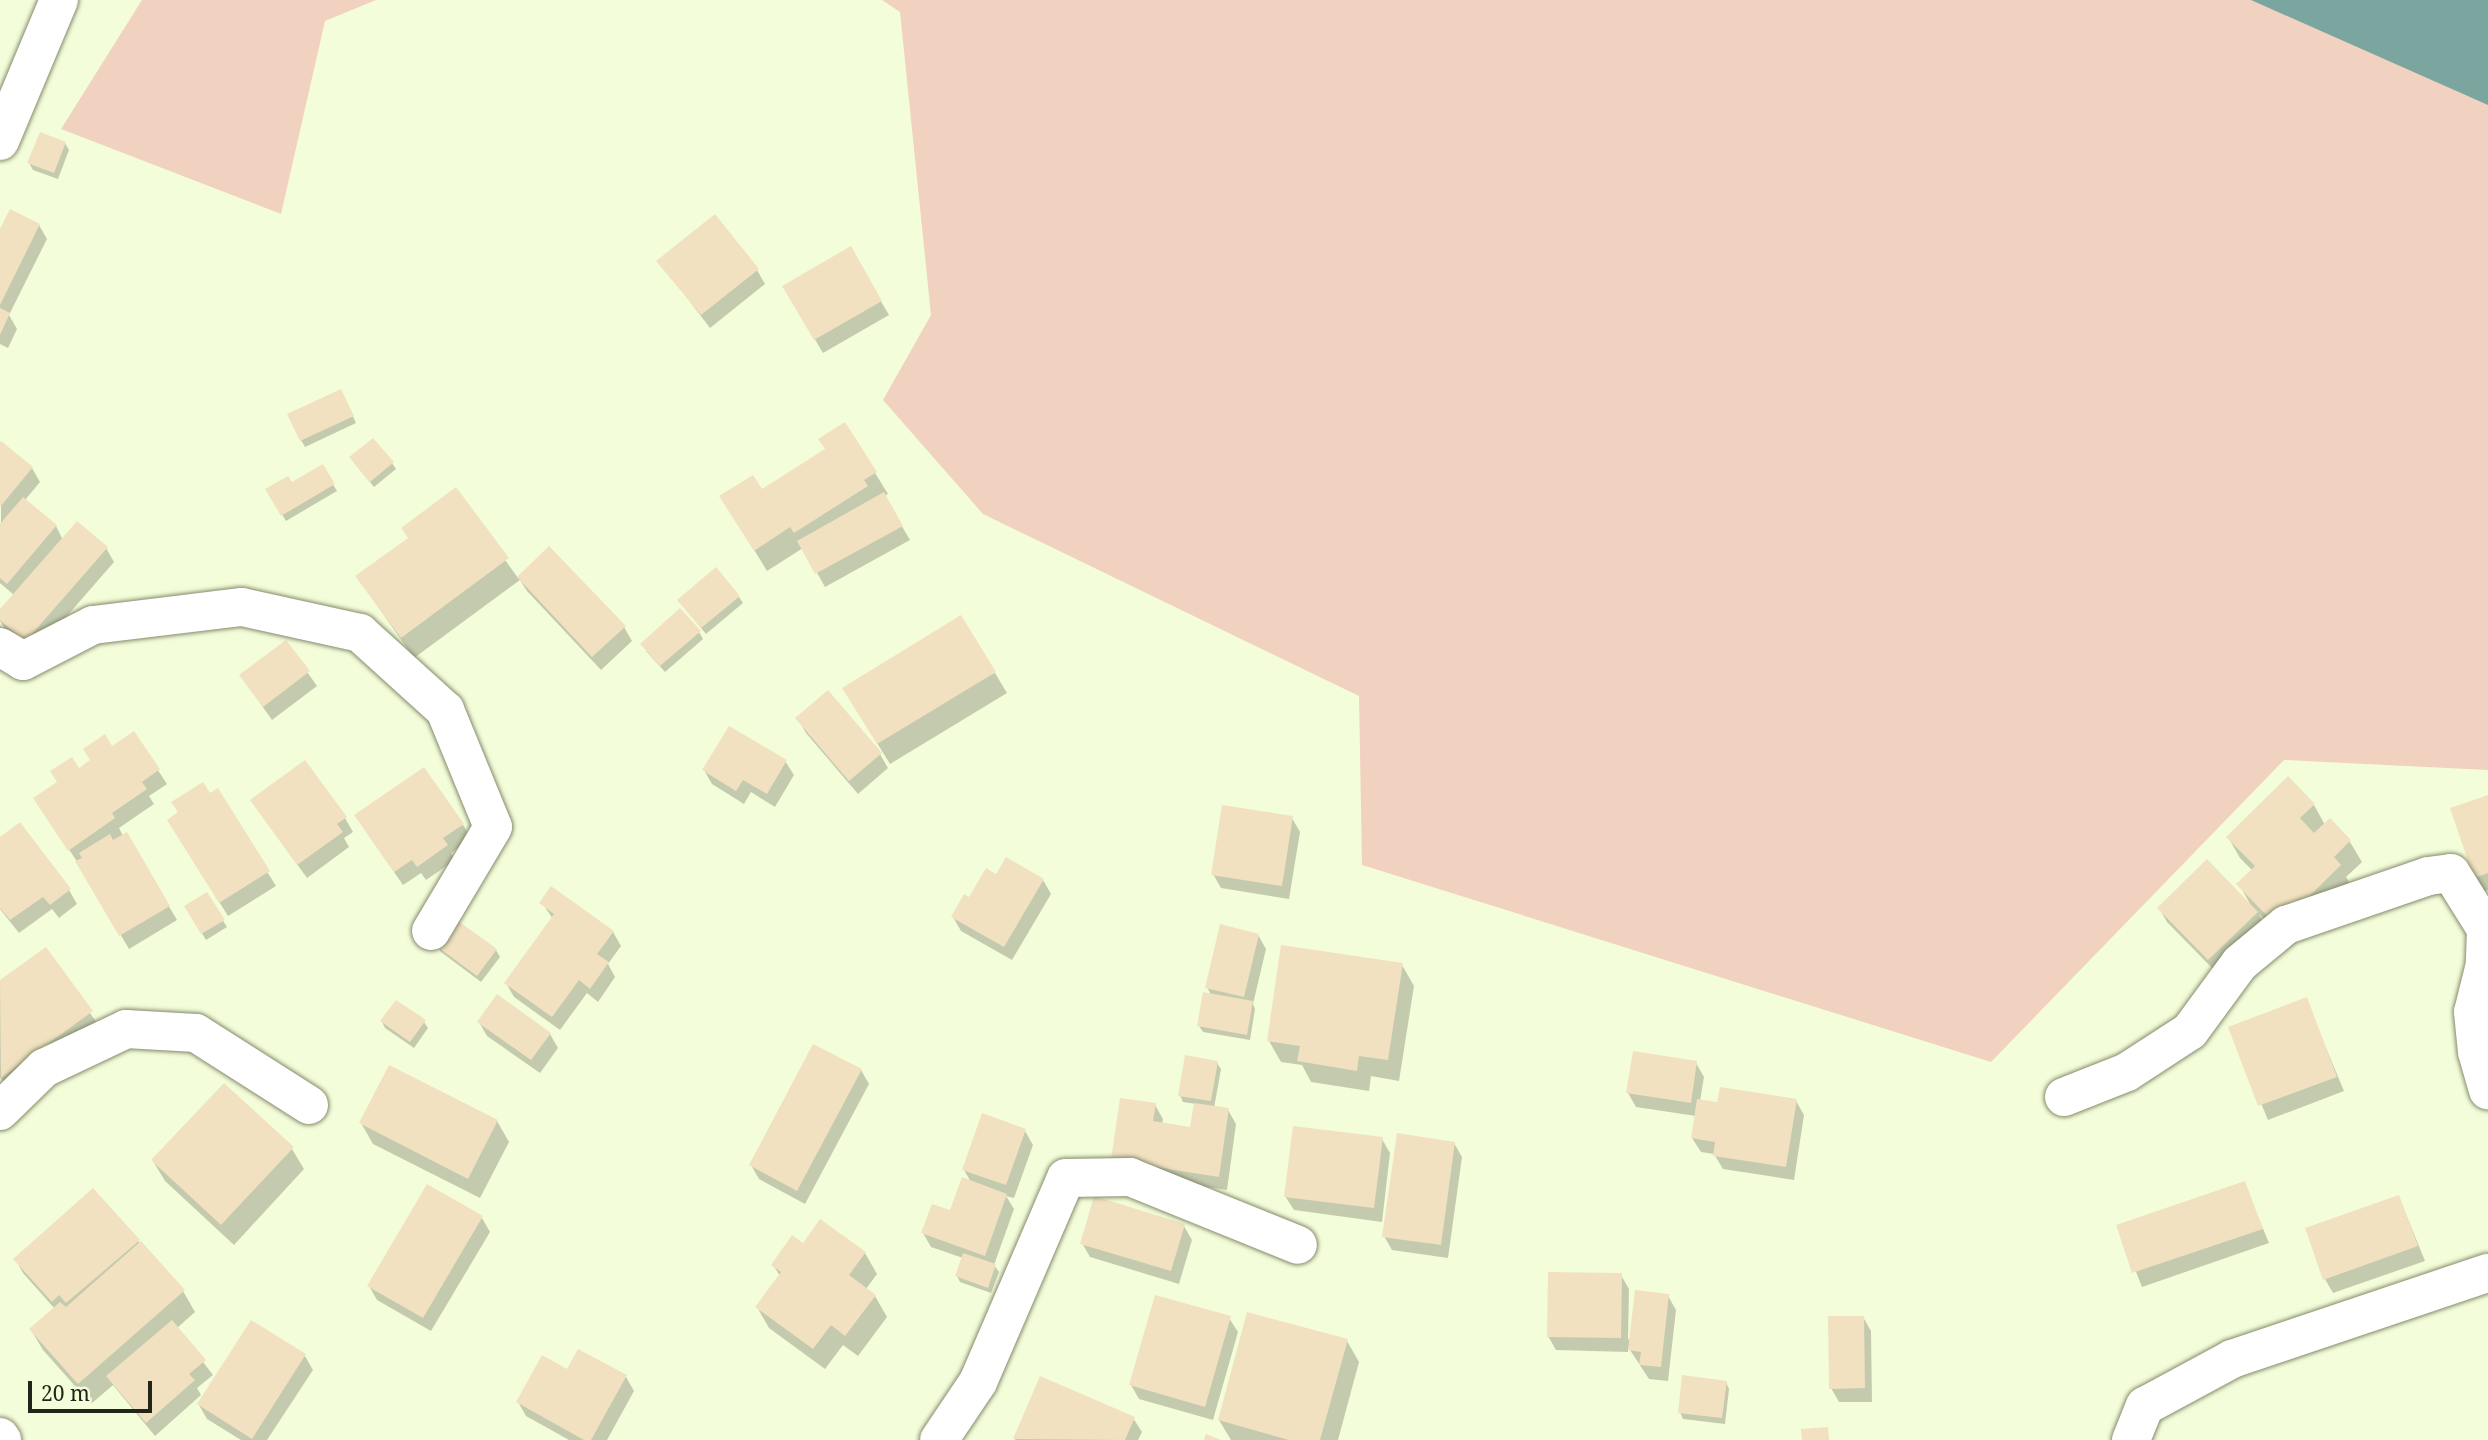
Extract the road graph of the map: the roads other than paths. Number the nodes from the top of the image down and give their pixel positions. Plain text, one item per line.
1 (59, 0) edge
2 (0, 141) edge
3 (0, 647) edge
4 (431, 931) dead end
5 (2488, 1090) edge
6 (2064, 1097) dead end
7 (309, 1105) dead end
8 (0, 1111) edge
9 (1298, 1245) dead end
10 (2488, 1273) edge
11 (939, 1440) edge
12 (2131, 1440) edge

1 - 2 street
3 - 4 street
5 - 6 street
7 - 8 street
9 - 11 street
10 - 12 street

